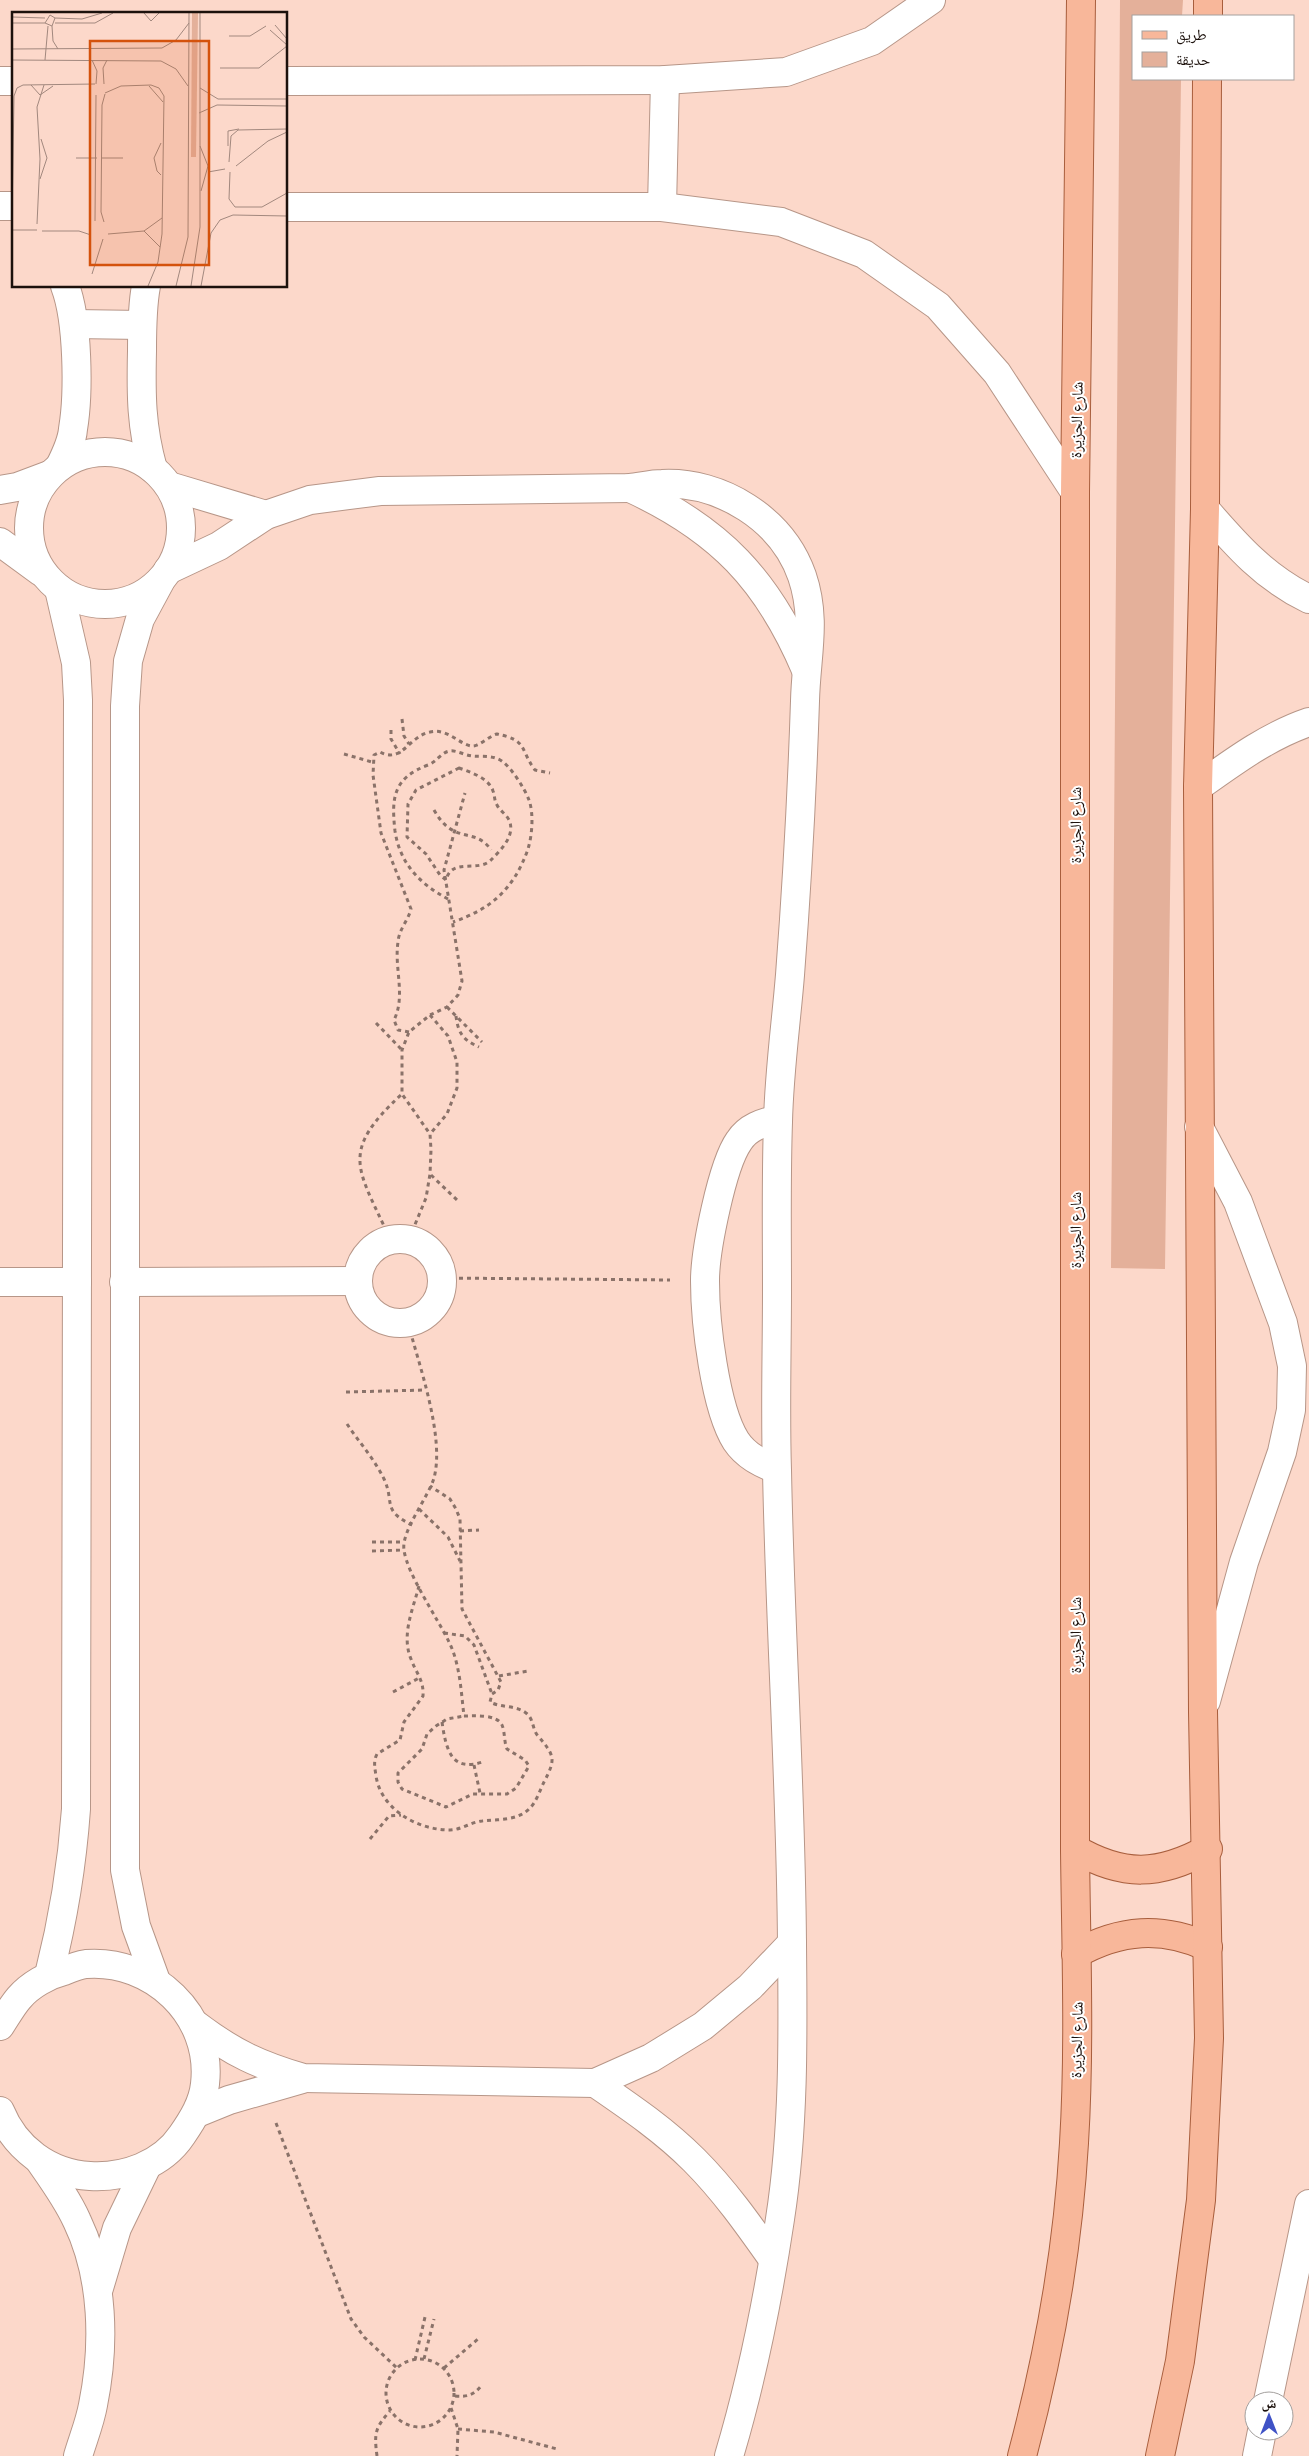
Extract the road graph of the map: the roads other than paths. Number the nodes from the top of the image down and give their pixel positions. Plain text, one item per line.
1 (932, 0) edge
2 (1081, 0) edge
3 (1208, 0) edge
4 (1208, 15) edge
5 (665, 80) junction
6 (1207, 80) edge
7 (288, 81) edge
8 (288, 208) edge
9 (662, 208) junction
10 (65, 288) edge
11 (146, 288) edge
12 (74, 324) junction
13 (142, 325) junction
14 (55, 470) junction
15 (161, 477) junction
16 (630, 488) junction
17 (0, 490) edge
18 (1075, 492) junction
19 (1205, 509) junction
20 (266, 515) junction
21 (0, 542) edge
22 (164, 575) junction
23 (51, 581) junction
24 (1309, 599) edge
25 (806, 670) junction
26 (1309, 722) edge
27 (1198, 787) junction
28 (778, 1119) junction
29 (1199, 1127) junction
30 (357, 1280) junction
31 (0, 1282) edge
32 (77, 1282) junction
33 (124, 1282) junction
34 (1283, 1323) junction
35 (1309, 1343) edge
36 (1309, 1427) edge
37 (1282, 1452) junction
38 (776, 1469) junction
39 (1204, 1712) junction
40 (1075, 1849) junction
41 (1208, 1850) junction
42 (792, 1942) junction
43 (1208, 1946) junction
44 (1076, 1954) junction
45 (49, 1975) junction
46 (156, 1981) junction
47 (196, 2025) junction
48 (0, 2026) edge
49 (303, 2078) junction
50 (595, 2083) junction
51 (197, 2112) junction
52 (2, 2120) edge
53 (39, 2160) junction
54 (147, 2166) junction
55 (1309, 2204) edge
56 (772, 2258) junction
57 (98, 2295) junction
58 (1270, 2391) edge
59 (1260, 2441) edge
60 (78, 2456) edge
61 (729, 2456) edge
62 (1022, 2456) edge
63 (1160, 2456) edge
64 (1257, 2456) edge

1 - 5 street
2 - 18 main road, شارع الجزيرة
3 - 4 main road
5 - 7 street
5 - 9 street
6 - 19 main road
8 - 9 street
9 - 18 street
10 - 12 street
11 - 13 street
12 - 13 street
12 - 14 street
13 - 15 street
14 - 15 street
14 - 17 street
14 - 23 street
15 - 20 street
15 - 22 street
16 - 20 street
16 - 25 street
16 - 25 street
18 - 40 main road, شارع الجزيرة
19 - 24 street
19 - 27 main road
20 - 22 street
21 - 23 street
22 - 23 street
22 - 33 street
23 - 32 street
25 - 28 street
26 - 27 street
27 - 29 main road
28 - 38 street
28 - 38 street
29 - 34 street
29 - 39 main road
30 - 30 street
30 - 33 street
31 - 32 street
32 - 45 street
33 - 46 street
34 - 35 street
34 - 37 street
36 - 37 street
37 - 39 street
38 - 42 street
39 - 41 main road
40 - 41 main road
40 - 44 main road, شارع الجزيرة
41 - 43 main road
42 - 50 street
42 - 56 street
43 - 44 main road
43 - 63 main road
44 - 62 main road, شارع الجزيرة
45 - 46 street
45 - 48 street
46 - 47 street
47 - 49 street
47 - 51 street
49 - 50 street
49 - 51 street
50 - 56 street
51 - 54 street
52 - 53 street
53 - 54 street
53 - 57 street
54 - 57 street
55 - 58 street
56 - 61 street
57 - 60 street
59 - 64 street

